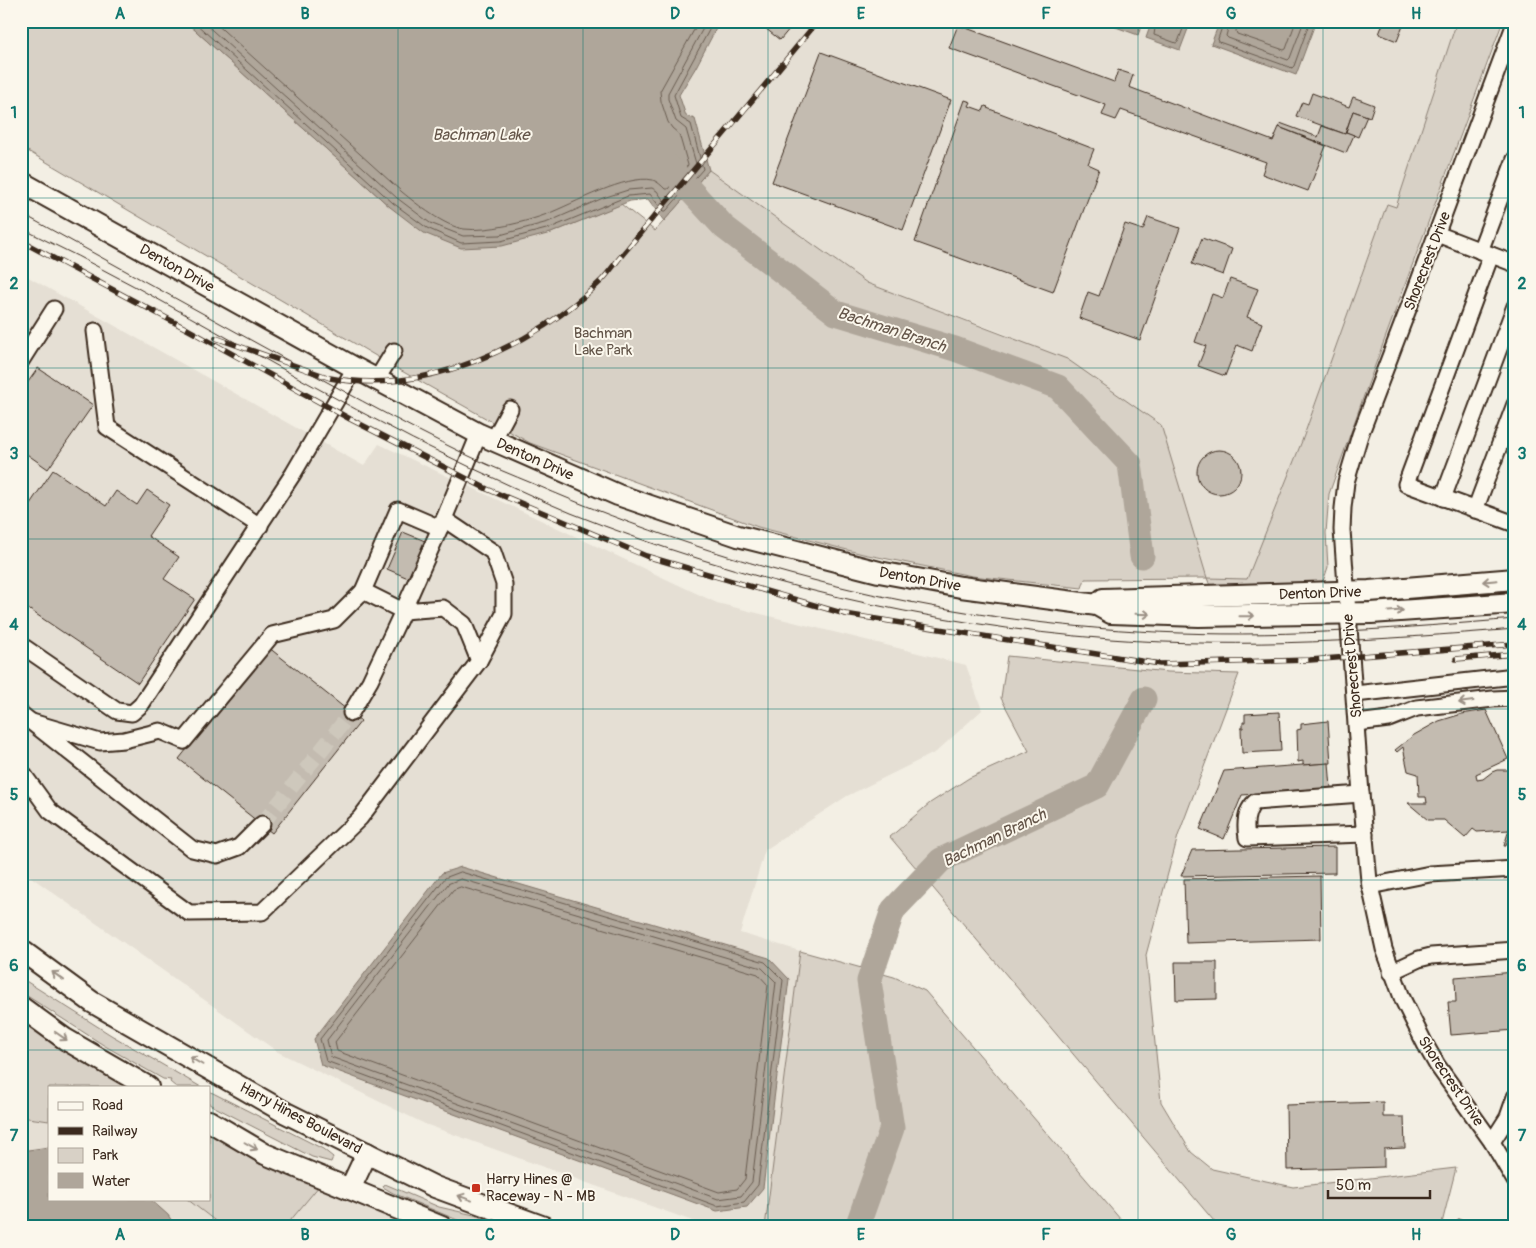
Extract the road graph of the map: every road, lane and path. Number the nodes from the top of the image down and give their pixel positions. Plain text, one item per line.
1 (1515, 23) edge
2 (1511, 46) edge
3 (1515, 159) edge
4 (21, 182) edge
5 (1437, 234) junction
6 (1486, 253) junction
7 (1515, 264) edge
8 (1515, 306) edge
9 (54, 309) dead end
10 (95, 331) dead end
11 (394, 351) dead end
12 (21, 361) edge
13 (356, 368) junction
14 (377, 379) junction
15 (1515, 404) edge
16 (510, 409) dead end
17 (486, 437) junction
18 (1443, 498) junction
19 (1475, 510) junction
20 (1514, 520) edge
21 (442, 523) junction
22 (260, 526) junction
23 (1515, 579) edge
24 (362, 591) junction
25 (1346, 592) junction
26 (1515, 603) edge
27 (1097, 605) junction
28 (403, 611) junction
29 (1348, 614) junction
30 (21, 645) edge
31 (479, 661) junction
32 (1515, 676) edge
33 (1355, 694) junction
34 (1515, 698) edge
35 (351, 713) tunnel mouth
36 (27, 718) edge
37 (1357, 723) junction
38 (21, 771) edge
39 (1361, 794) junction
40 (262, 824) tunnel mouth
41 (1365, 834) junction
42 (1515, 869) edge
43 (1370, 886) junction
44 (21, 950) edge
45 (1515, 950) edge
46 (1391, 972) junction
47 (21, 1007) edge
48 (146, 1086) edge
49 (1515, 1096) edge
50 (210, 1122) edge
51 (1492, 1142) junction
52 (367, 1153) junction
53 (1515, 1181) edge
54 (350, 1189) junction
55 (442, 1227) edge
56 (544, 1227) edge

1 - 2 street, Shorecrest Drive
2 - 5 street, Shorecrest Drive
3 - 6 street
4 - 13 main road, Denton Drive
5 - 6 street
5 - 25 street, Shorecrest Drive
6 - 7 street
6 - 18 street
8 - 18 street
9 - 12 street
10 - 22 street
11 - 14 street
13 - 14 main road, Denton Drive
13 - 22 street
14 - 17 main road, Denton Drive
15 - 19 street
16 - 17 street
17 - 21 street
17 - 27 main road, Denton Drive
18 - 19 street
19 - 20 street
21 - 24 street
21 - 28 street
21 - 31 street
22 - 30 street
23 -> 25 main road, Denton Drive
24 - 28 street
24 - 36 street
25 - 27 main road, Denton Drive
25 - 29 street, Shorecrest Drive
29 -> 26 main road, Denton Drive
27 -> 29 main road, Denton Drive
28 - 31 street
28 - 35 street
29 - 33 street, Shorecrest Drive
31 - 38 street
32 - 33 street
33 - 37 street, Shorecrest Drive
34 -> 37 street
36 - 40 street
37 - 39 street, Shorecrest Drive
39 - 41 street, Shorecrest Drive
39 - 41 street
41 - 43 street, Shorecrest Drive
42 - 43 street
43 - 46 street, Shorecrest Drive
52 -> 44 main road, Harry Hines Boulevard
45 - 46 street
46 - 51 street, Shorecrest Drive
47 -> 48 main road
49 - 51 street
50 -> 54 main road
51 - 53 street, Shorecrest Drive
52 - 54 main road
56 -> 52 main road, Harry Hines Boulevard
54 - 55 main road

